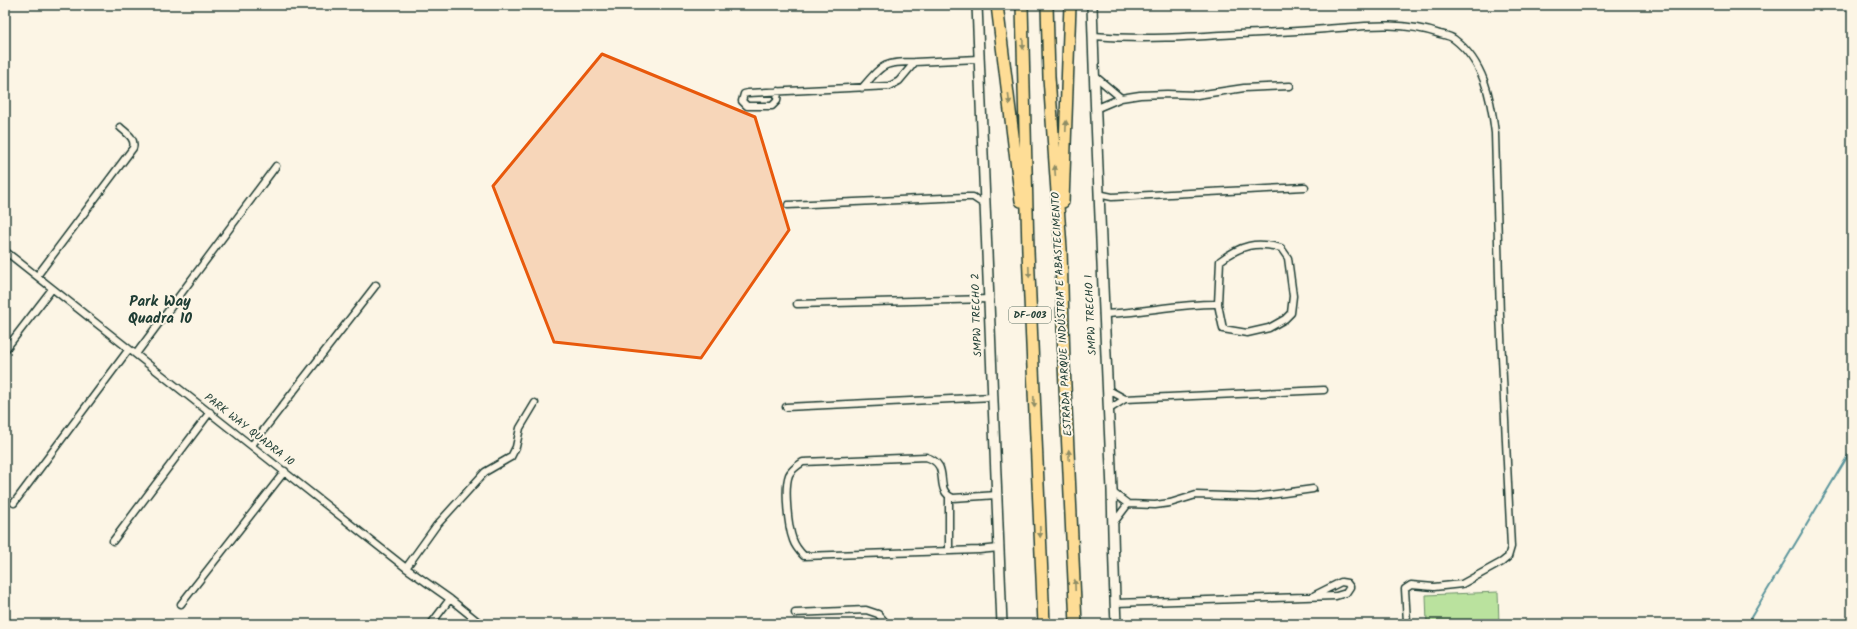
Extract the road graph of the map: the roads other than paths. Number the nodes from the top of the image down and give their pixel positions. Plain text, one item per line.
1 (977, 5) edge
2 (997, 5) edge
3 (1022, 5) edge
4 (1047, 5) edge
5 (1070, 5) edge
6 (1092, 5) edge
7 (1093, 36) junction
8 (978, 59) junction
9 (915, 62) junction
10 (1096, 76) junction
11 (1290, 86) dead end
12 (862, 88) junction
13 (778, 92) junction
14 (1121, 98) junction
15 (1095, 109) junction
16 (120, 127) dead end
17 (276, 166) dead end
18 (1305, 188) dead end
19 (984, 190) junction
20 (1098, 194) junction
21 (973, 197) junction
22 (1112, 197) junction
23 (788, 205) dead end
24 (985, 205) junction
25 (1098, 205) junction
26 (1061, 249) junction
27 (5, 251) edge
28 (1028, 251) junction
29 (37, 276) junction
30 (376, 285) dead end
31 (52, 289) junction
32 (989, 299) junction
33 (797, 304) dead end
34 (1218, 304) junction
35 (1103, 314) junction
36 (130, 349) junction
37 (5, 350) edge
38 (136, 354) junction
39 (1107, 389) junction
40 (1324, 390) dead end
41 (993, 397) junction
42 (1125, 399) junction
43 (535, 404) dead end
44 (786, 406) dead end
45 (1108, 410) junction
46 (210, 412) junction
47 (252, 445) junction
48 (285, 471) junction
49 (1313, 490) dead end
50 (1112, 492) junction
51 (997, 495) junction
52 (949, 496) junction
53 (14, 503) dead end
54 (1128, 504) junction
55 (1112, 525) junction
56 (113, 540) dead end
57 (999, 548) junction
58 (949, 551) junction
59 (406, 568) junction
60 (1314, 595) junction
61 (450, 599) junction
62 (1115, 603) junction
63 (182, 604) dead end
64 (795, 613) dead end
65 (1407, 622) dead end
66 (431, 624) edge
67 (481, 624) edge
68 (886, 624) edge
69 (1002, 624) edge
70 (1044, 624) edge
71 (1076, 624) edge
72 (1116, 624) edge

1 - 8 street, SMPW TRECHO 2
2 -> 28 highway
3 -> 28 highway, DF-003
26 -> 4 highway, ESTRADA PARQUE INDÚSTRIA E ABASTECIMENTO / DF-003
26 -> 5 highway
6 - 7 street, SMPW TRECHO 1
7 - 10 street, SMPW TRECHO 1
7 - 65 street
8 - 9 street
8 - 19 street, SMPW TRECHO 2
9 - 12 street
9 - 12 street
10 - 14 street
10 - 15 street, SMPW TRECHO 1
11 - 14 street
12 - 13 street
13 - 13 street
14 - 15 street
15 - 20 street, SMPW TRECHO 1
16 - 29 street
17 - 38 street
18 - 22 street
19 - 21 street
19 - 24 street, SMPW TRECHO 2
20 - 22 street
20 - 25 street, SMPW TRECHO 1
21 - 23 street
21 - 24 street
22 - 25 street
24 - 32 street, SMPW TRECHO 2
25 - 35 street, SMPW TRECHO 1
71 -> 26 highway, ESTRADA PARQUE INDÚSTRIA E ABASTECIMENTO / DF-003
27 - 29 street, PARK WAY QUADRA 10
28 -> 70 highway, DF-003
29 - 31 street, PARK WAY QUADRA 10
30 - 47 street
31 - 36 street, PARK WAY QUADRA 10
31 - 37 street
32 - 33 street
32 - 41 street, SMPW TRECHO 2
34 - 34 street
34 - 35 street
35 - 39 street, SMPW TRECHO 1
36 - 38 street, PARK WAY QUADRA 10
36 - 53 street
38 - 46 street, PARK WAY QUADRA 10
39 - 42 street
39 - 45 street, SMPW TRECHO 1
40 - 42 street
41 - 44 street
41 - 51 street, SMPW TRECHO 2
42 - 45 street
43 - 59 street
45 - 50 street, SMPW TRECHO 1
46 - 47 street, PARK WAY QUADRA 10
46 - 56 street
47 - 48 street, PARK WAY QUADRA 10
48 - 59 street, PARK WAY QUADRA 10
48 - 63 street
49 - 54 street
50 - 54 street
50 - 55 street, SMPW TRECHO 1
51 - 52 street
51 - 57 street, SMPW TRECHO 2
52 - 58 street
52 - 58 street
54 - 55 street
55 - 62 street, SMPW TRECHO 1
57 - 58 street
57 - 69 street, SMPW TRECHO 2
59 - 61 street, PARK WAY QUADRA 10
60 - 60 street
60 - 62 street
61 - 66 street
61 - 67 street, PARK WAY QUADRA 10
62 - 72 street, SMPW TRECHO 1
64 - 68 street

